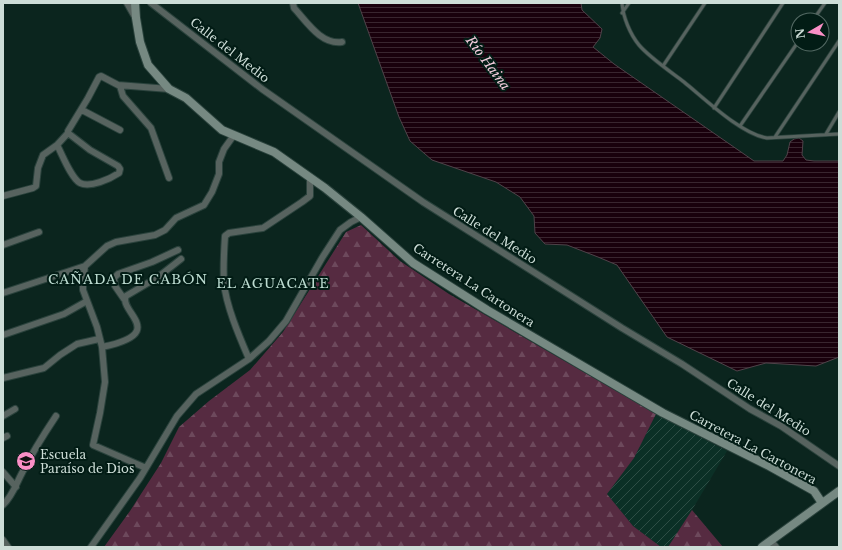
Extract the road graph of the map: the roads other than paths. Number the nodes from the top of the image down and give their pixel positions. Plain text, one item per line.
1 (127, 3) edge
2 (135, 3) edge
3 (151, 3) edge
4 (292, 3) edge
5 (622, 3) edge
6 (629, 3) edge
7 (705, 3) edge
8 (783, 3) edge
9 (825, 3) edge
10 (819, 12) edge
11 (622, 13) junction
12 (136, 18) junction
13 (839, 41) edge
14 (342, 42) dead end
15 (791, 52) edge
16 (663, 66) junction
17 (120, 86) junction
18 (169, 89) junction
19 (714, 108) junction
20 (82, 110) junction
21 (839, 112) edge
22 (740, 126) junction
23 (120, 130) dead end
24 (68, 133) junction
25 (826, 134) junction
26 (839, 134) edge
27 (234, 135) junction
28 (775, 137) junction
29 (57, 145) junction
30 (310, 177) junction
31 (169, 178) dead end
32 (3, 196) edge
33 (361, 217) junction
34 (39, 232) dead end
35 (3, 245) edge
36 (178, 250) dead end
37 (182, 259) dead end
38 (85, 266) junction
39 (3, 293) edge
40 (124, 299) junction
41 (87, 301) junction
42 (3, 335) edge
43 (99, 339) junction
44 (102, 346) junction
45 (249, 359) junction
46 (3, 378) edge
47 (15, 409) dead end
48 (3, 416) edge
49 (56, 416) dead end
50 (839, 466) edge
51 (146, 468) junction
52 (3, 472) edge
53 (16, 487) junction
54 (839, 491) edge
55 (822, 503) junction
56 (3, 505) edge
57 (3, 540) edge
58 (774, 544) edge
59 (8, 547) edge
60 (91, 547) edge
61 (762, 547) edge

1 - 12 street
2 - 12 street, Carretera La Cartonera
3 - 50 street, Calle del Medio
4 - 14 street
5 - 11 lane
6 - 11 lane
7 - 16 lane
8 - 19 lane
9 - 10 lane
11 - 16 lane
12 - 18 street, Carretera La Cartonera
13 - 28 lane
15 - 22 lane
16 - 19 lane
17 - 18 street
17 - 20 street
17 - 31 street
18 - 27 street, Carretera La Cartonera
19 - 22 lane
20 - 23 street
20 - 24 street
21 - 25 lane
22 - 28 lane
24 - 29 street
24 - 29 street
25 - 26 lane
25 - 28 lane
27 - 30 street, Carretera La Cartonera
27 - 38 street
29 - 32 street
30 - 33 street, Carretera La Cartonera
30 - 45 street
33 - 45 street
33 - 55 street, Carretera La Cartonera
34 - 35 street
36 - 40 street
37 - 40 street
38 - 39 street
38 - 41 street
40 - 44 street
41 - 42 street
41 - 43 street
43 - 44 street
43 - 46 street
44 - 51 street
45 - 51 street
47 - 48 street
49 - 53 street
51 - 60 street
52 - 53 street
53 - 56 street
54 - 55 street
55 - 58 street
57 - 59 street
58 - 61 street

